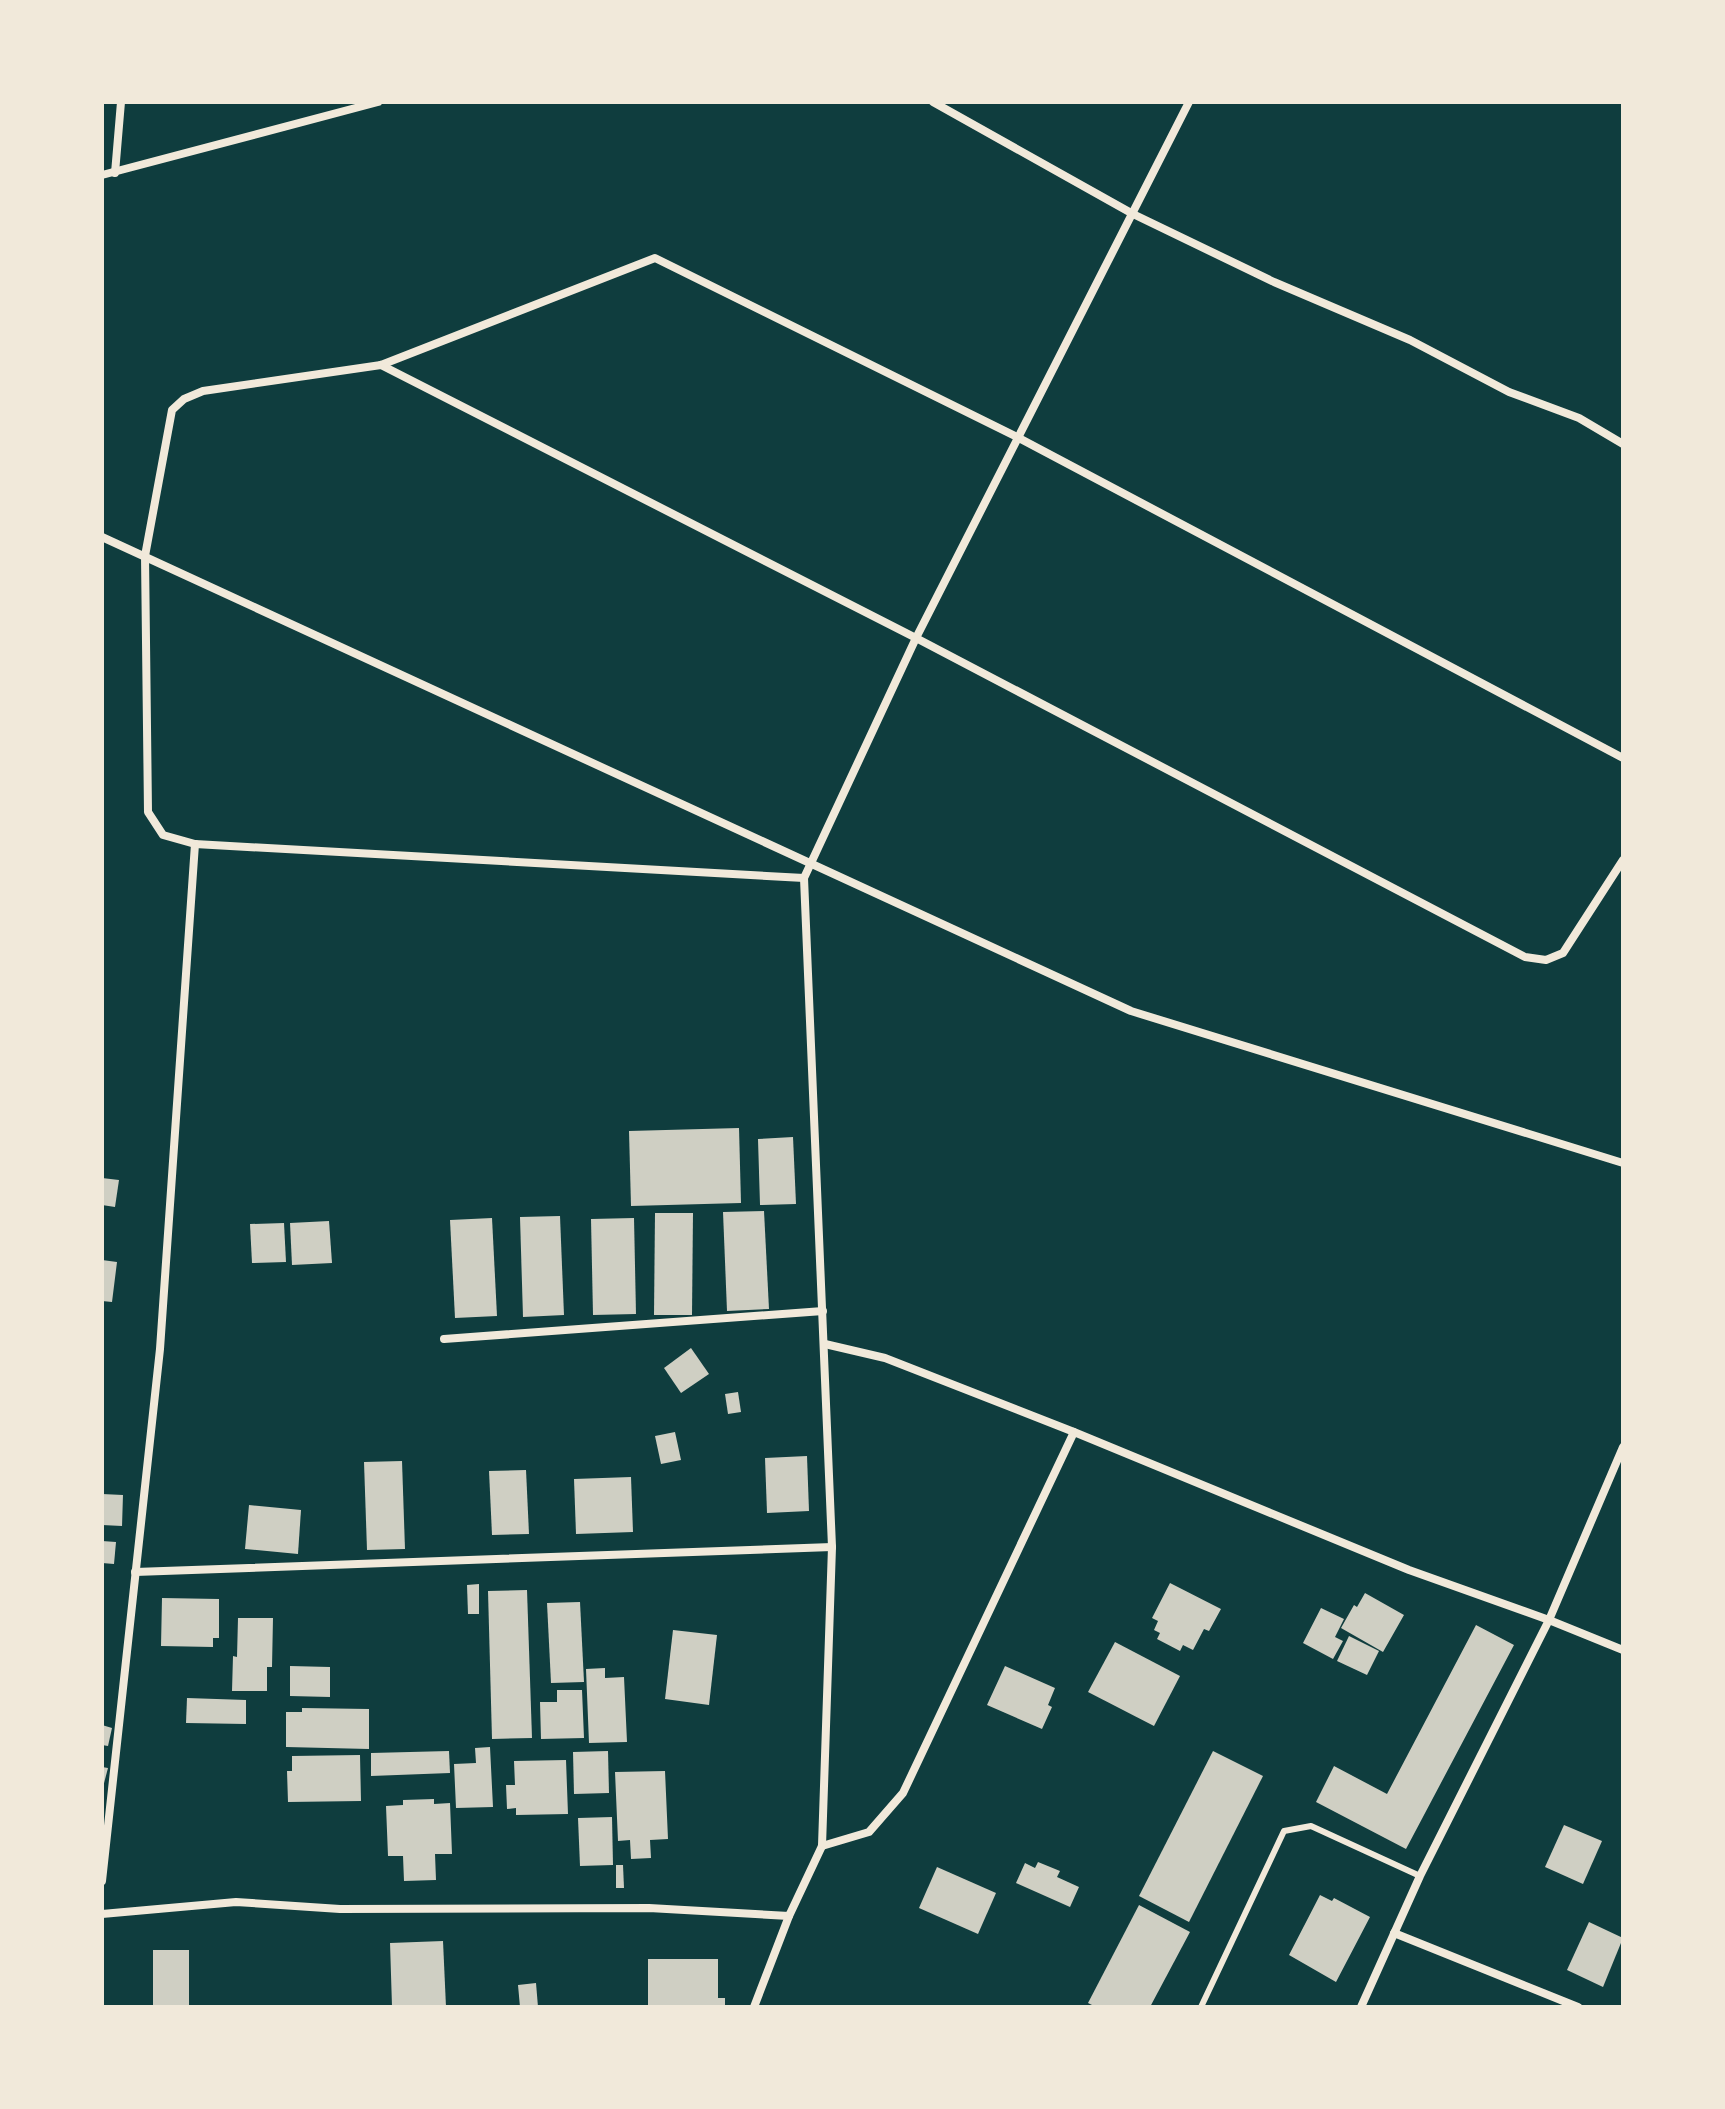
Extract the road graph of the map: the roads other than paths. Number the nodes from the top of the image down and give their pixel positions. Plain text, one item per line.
1 (121, 102) edge
2 (378, 102) edge
3 (933, 102) edge
4 (1189, 102) edge
5 (115, 173) junction
6 (102, 175) edge
7 (1133, 214) junction
8 (381, 365) junction
9 (1017, 437) junction
10 (1623, 444) edge
11 (102, 537) edge
12 (145, 556) junction
13 (916, 638) junction
14 (1623, 758) edge
15 (195, 844) junction
16 (1623, 860) edge
17 (811, 862) junction
18 (804, 878) junction
19 (1623, 1163) edge
20 (823, 1311) junction
21 (444, 1339) dead end
22 (825, 1344) junction
23 (1074, 1432) junction
24 (1623, 1447) edge
25 (832, 1547) junction
26 (135, 1572) junction
27 (1549, 1620) junction
28 (1623, 1650) edge
29 (822, 1846) junction
30 (1420, 1876) junction
31 (102, 1881) edge
32 (102, 1914) edge
33 (789, 1916) junction
34 (1394, 1933) junction
35 (754, 2007) edge
36 (1201, 2007) edge
37 (1361, 2007) edge
38 (1578, 2007) edge

1 - 5 street
2 - 5 street
3 - 7 street
4 - 7 street
5 - 6 street
7 - 9 street
7 - 10 street
8 - 9 street
8 - 12 street
8 - 13 street
9 - 13 street
9 - 14 street
11 - 12 street
12 - 15 street
12 - 17 street
13 - 16 street
13 - 17 street
15 - 18 street
15 - 26 street
17 - 18 street
17 - 19 street
18 - 20 street
20 - 21 street
20 - 22 street
22 - 23 street
22 - 25 street
23 - 27 street
23 - 29 street
24 - 27 street
25 - 26 street
25 - 29 street
26 - 31 street
27 - 28 street
27 - 30 street
29 - 33 street
30 - 34 street
30 - 36 lane
32 - 33 street
33 - 35 street
34 - 37 street
34 - 38 street

